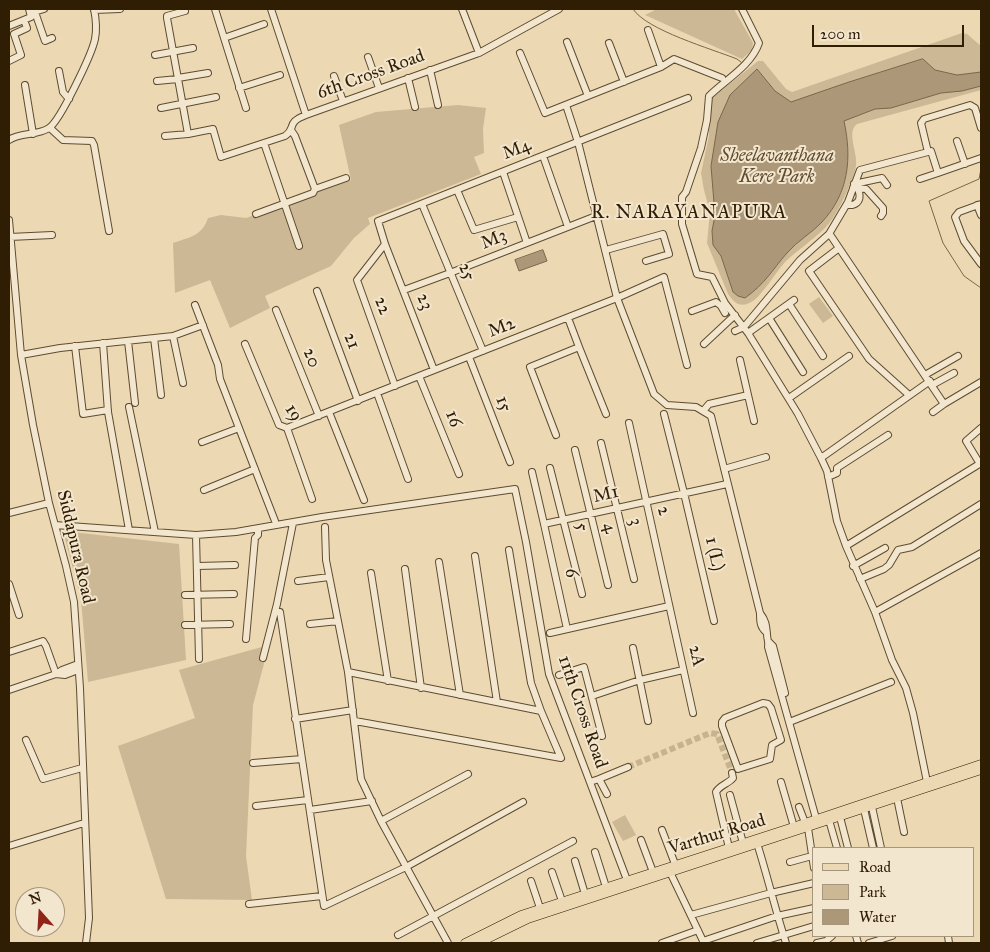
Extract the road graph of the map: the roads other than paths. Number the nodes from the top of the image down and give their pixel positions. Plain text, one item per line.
1 (44, 9) edge
2 (120, 9) edge
3 (215, 9) edge
4 (271, 9) edge
5 (462, 9) edge
6 (559, 9) edge
7 (742, 9) edge
8 (94, 10) edge
9 (31, 11) edge
10 (185, 11) dead end
11 (24, 20) junction
12 (264, 24) dead end
13 (9, 26) edge
14 (648, 30) dead end
15 (52, 38) dead end
16 (224, 38) junction
17 (567, 42) dead end
18 (609, 43) dead end
19 (193, 48) dead end
20 (173, 52) junction
21 (479, 53) junction
22 (520, 53) dead end
23 (154, 55) dead end
24 (368, 57) dead end
25 (9, 61) edge
26 (662, 67) junction
27 (430, 70) junction
28 (59, 71) dead end
29 (208, 73) dead end
30 (280, 75) dead end
31 (334, 76) dead end
32 (408, 78) junction
33 (722, 78) dead end
34 (178, 79) junction
35 (157, 81) dead end
36 (624, 82) junction
37 (25, 85) dead end
38 (239, 88) junction
39 (379, 88) junction
40 (588, 96) junction
41 (216, 97) dead end
42 (688, 98) dead end
43 (69, 99) junction
44 (343, 101) junction
45 (183, 105) junction
46 (438, 105) dead end
47 (566, 105) junction
48 (415, 107) dead end
49 (161, 108) dead end
50 (246, 108) dead end
51 (306, 115) junction
52 (50, 128) junction
53 (981, 128) edge
54 (291, 130) junction
55 (33, 134) junction
56 (188, 134) junction
57 (165, 136) dead end
58 (9, 140) edge
59 (957, 141) dead end
60 (578, 142) junction
61 (264, 143) junction
62 (928, 152) junction
63 (543, 156) junction
64 (981, 158) edge
65 (964, 164) junction
66 (503, 172) junction
67 (938, 173) junction
68 (346, 178) dead end
69 (920, 179) dead end
70 (887, 185) dead end
71 (855, 187) junction
72 (316, 189) junction
73 (457, 190) junction
74 (284, 204) junction
75 (422, 204) junction
76 (979, 204) edge
77 (256, 214) dead end
78 (981, 215) edge
79 (596, 216) junction
80 (881, 216) dead end
81 (518, 217) junction
82 (9, 220) edge
83 (825, 226) dead end
84 (568, 227) junction
85 (109, 231) dead end
86 (52, 235) dead end
87 (830, 235) junction
88 (10, 237) junction
89 (527, 242) junction
90 (385, 244) junction
91 (299, 246) dead end
92 (839, 248) junction
93 (606, 250) junction
94 (646, 261) dead end
95 (981, 264) edge
96 (450, 273) junction
97 (404, 290) junction
98 (317, 291) dead end
99 (617, 298) junction
100 (195, 305) dead end
101 (723, 305) junction
102 (276, 310) dead end
103 (692, 311) dead end
104 (729, 314) junction
105 (568, 318) junction
106 (769, 318) junction
107 (203, 325) junction
108 (739, 329) junction
109 (748, 333) junction
110 (173, 336) junction
111 (154, 338) junction
112 (128, 341) junction
113 (103, 343) junction
114 (244, 344) dead end
115 (704, 344) dead end
116 (75, 346) junction
117 (579, 347) junction
118 (483, 351) junction
119 (21, 355) junction
120 (823, 356) dead end
121 (849, 356) dead end
122 (958, 356) dead end
123 (469, 357) junction
124 (740, 360) dead end
125 (687, 365) dead end
126 (434, 370) junction
127 (803, 372) dead end
128 (954, 373) dead end
129 (925, 375) junction
130 (419, 376) junction
131 (981, 382) edge
132 (183, 383) dead end
133 (931, 383) junction
134 (395, 386) junction
135 (377, 393) junction
136 (909, 394) junction
137 (160, 395) dead end
138 (748, 395) junction
139 (788, 398) junction
140 (358, 400) junction
141 (135, 403) dead end
142 (944, 404) junction
143 (129, 407) dead end
144 (108, 410) junction
145 (704, 410) junction
146 (329, 412) junction
147 (933, 412) dead end
148 (606, 414) dead end
149 (664, 414) dead end
150 (318, 416) junction
151 (754, 420) dead end
152 (628, 423) dead end
153 (239, 428) junction
154 (287, 428) junction
155 (981, 428) edge
156 (556, 435) dead end
157 (888, 436) dead end
158 (202, 442) dead end
159 (601, 443) dead end
160 (575, 450) dead end
161 (766, 457) dead end
162 (821, 458) junction
163 (510, 462) dead end
164 (981, 463) edge
165 (550, 468) dead end
166 (255, 469) junction
167 (724, 469) junction
168 (532, 472) dead end
169 (459, 474) dead end
170 (828, 477) junction
171 (408, 479) dead end
172 (727, 484) junction
173 (204, 490) dead end
174 (684, 493) junction
175 (312, 499) dead end
176 (364, 500) dead end
177 (646, 502) junction
178 (49, 503) junction
179 (981, 504) edge
180 (617, 508) junction
181 (9, 513) edge
182 (590, 515) junction
183 (563, 520) junction
184 (275, 521) dead end
185 (293, 524) junction
186 (544, 524) junction
187 (55, 525) junction
188 (325, 527) dead end
189 (254, 529) junction
190 (129, 530) junction
191 (155, 532) junction
192 (196, 535) junction
193 (846, 546) junction
194 (886, 548) dead end
195 (509, 550) dead end
196 (981, 553) edge
197 (475, 556) dead end
198 (440, 562) dead end
199 (198, 566) junction
200 (235, 566) dead end
201 (853, 566) junction
202 (405, 569) dead end
203 (371, 573) dead end
204 (329, 577) junction
205 (634, 579) dead end
206 (860, 579) junction
207 (298, 581) dead end
208 (9, 584) edge
209 (608, 585) dead end
210 (234, 594) dead end
211 (582, 594) dead end
212 (185, 595) dead end
213 (199, 595) junction
214 (669, 606) junction
215 (280, 612) dead end
216 (875, 612) junction
217 (19, 615) dead end
218 (338, 621) junction
219 (714, 621) dead end
220 (185, 624) dead end
221 (200, 624) junction
222 (230, 624) dead end
223 (310, 624) dead end
224 (567, 629) junction
225 (550, 633) dead end
226 (246, 639) dead end
227 (633, 648) dead end
228 (9, 652) edge
229 (264, 658) dead end
230 (199, 659) dead end
231 (78, 667) junction
232 (684, 670) junction
233 (348, 672) junction
234 (56, 674) junction
235 (559, 675) dead end
236 (640, 680) junction
237 (388, 681) junction
238 (891, 682) dead end
239 (421, 688) junction
240 (9, 690) edge
241 (460, 695) junction
242 (592, 696) junction
243 (497, 702) junction
244 (354, 710) junction
245 (541, 711) junction
246 (693, 713) dead end
247 (296, 719) junction
248 (648, 720) dead end
249 (789, 720) junction
250 (355, 721) junction
251 (776, 723) junction
252 (602, 736) dead end
253 (26, 740) dead end
254 (302, 759) junction
255 (253, 763) dead end
256 (981, 764) edge
257 (628, 767) tunnel mouth
258 (82, 768) junction
259 (981, 770) edge
260 (732, 773) dead end
261 (468, 774) dead end
262 (599, 779) junction
263 (590, 782) junction
264 (781, 782) dead end
265 (927, 782) junction
266 (606, 794) dead end
267 (730, 795) dead end
268 (897, 798) junction
269 (308, 800) junction
270 (372, 801) junction
271 (523, 802) dead end
272 (256, 806) dead end
273 (799, 807) dead end
274 (868, 808) junction
275 (310, 810) junction
276 (840, 817) junction
277 (804, 820) dead end
278 (829, 820) junction
279 (381, 821) junction
280 (818, 821) junction
281 (84, 823) junction
282 (808, 828) junction
283 (662, 830) dead end
284 (790, 830) junction
285 (904, 832) dead end
286 (641, 840) dead end
287 (573, 841) dead end
288 (756, 842) junction
289 (743, 843) junction
290 (9, 846) edge
291 (837, 847) edge
292 (848, 847) edge
293 (873, 847) edge
294 (882, 847) edge
295 (729, 848) junction
296 (595, 852) dead end
297 (812, 856) joint
298 (575, 861) dead end
299 (790, 862) dead end
300 (406, 867) junction
301 (671, 868) junction
302 (552, 872) dead end
303 (653, 872) junction
304 (627, 880) junction
305 (531, 881) dead end
306 (812, 883) edge
307 (606, 887) junction
308 (771, 893) junction
309 (585, 894) junction
310 (322, 896) junction
311 (562, 901) junction
312 (249, 904) dead end
313 (540, 908) junction
314 (812, 908) edge
315 (691, 915) junction
316 (777, 916) junction
317 (434, 917) junction
318 (812, 927) edge
319 (698, 930) junction
320 (398, 936) dead end
321 (783, 936) junction
322 (831, 937) edge
323 (889, 937) edge
324 (703, 942) edge
325 (86, 943) edge
326 (448, 943) edge
327 (464, 943) edge
328 (479, 943) edge
329 (662, 943) edge
330 (757, 943) edge
331 (786, 943) edge
332 (817, 943) edge
333 (869, 943) edge

1 - 9 street
2 - 8 street
3 - 16 street
4 - 51 street, 6th Cross Road
5 - 21 street
6 - 21 street, 6th Cross Road
7 - 101 street
8 - 43 street
9 - 11 street
9 - 15 street
10 - 20 street
11 - 13 street
11 - 25 street
12 - 16 street
14 - 26 street
16 - 38 street
17 - 40 street
18 - 36 street
19 - 20 street
20 - 23 street
20 - 34 street
21 - 27 street, 6th Cross Road
22 - 47 street
24 - 39 street
26 - 33 street
26 - 36 street
27 - 32 street, 6th Cross Road
27 - 46 street
28 - 43 street
29 - 34 street
30 - 38 street
31 - 44 street
32 - 39 street, 6th Cross Road
32 - 48 street
34 - 35 street
34 - 45 street
36 - 40 street
37 - 55 street
38 - 50 street
39 - 44 street, 6th Cross Road
40 - 47 street
41 - 45 street
42 - 60 street, M4
43 - 52 street
44 - 51 street, 6th Cross Road
45 - 49 street
45 - 56 street
47 - 60 street
51 - 54 street
52 - 55 street
52 - 85 street
53 - 62 street
54 - 61 street
54 - 72 street
55 - 58 street
56 - 57 street
56 - 61 street
59 - 65 street
60 - 63 street, M4
60 - 79 street
61 - 74 street
62 - 67 street
62 - 71 street
63 - 66 street, M4
63 - 84 street
64 - 65 street
65 - 67 street
66 - 73 street, M4
66 - 81 street
67 - 69 street
68 - 72 street
70 - 71 street
71 - 80 street
71 - 87 street
72 - 74 street
73 - 75 street, M4
73 - 81 street
74 - 77 street
74 - 91 street
75 - 90 street, M4
75 - 96 street, 25
76 - 78 street
76 - 95 street
79 - 84 street, M3
79 - 93 street
81 - 89 street
82 - 88 street, Siddapura Road
83 - 87 street
84 - 89 street, M3
86 - 88 street
87 - 92 street
87 - 108 street
88 - 119 street, Siddapura Road
89 - 96 street, M3
90 - 97 street, 23
90 - 134 street, 22
92 - 129 street
92 - 136 street
93 - 94 street
93 - 99 street
96 - 97 street, M3
96 - 118 street, 25
97 - 126 street, 23
98 - 140 street, 21
99 - 105 street, M2
99 - 125 street, M2
99 - 145 street
100 - 107 street
101 - 103 street
101 - 104 street
102 - 150 street, 20
104 - 108 street
104 - 115 street
105 - 117 street
105 - 118 street, M2
106 - 109 street
106 - 120 street
106 - 127 street
107 - 110 street
107 - 153 street
108 - 109 street
109 - 139 street
110 - 111 street
110 - 132 street
111 - 112 street
111 - 137 street
112 - 113 street
112 - 141 street
113 - 116 street
113 - 144 street
114 - 154 street, 19
116 - 119 street
116 - 144 street
117 - 148 street
117 - 156 street
118 - 123 street, M2
119 - 178 street, Siddapura Road
121 - 139 street
122 - 129 street
123 - 126 street, M2
123 - 163 street, 15
124 - 138 street
126 - 130 street, M2
128 - 133 street
129 - 133 street
130 - 134 street, M2
130 - 169 street, 16
131 - 142 street
133 - 136 street
133 - 142 street
134 - 135 street, M2
135 - 140 street, M2
135 - 171 street
136 - 162 street
138 - 145 street
138 - 151 street
139 - 162 street
140 - 146 street, M2
142 - 147 street
143 - 191 street
144 - 190 street
145 - 167 street
146 - 150 street, M2
146 - 176 street
149 - 174 street, 1 (L)
150 - 154 street, M2
152 - 177 street, 2
153 - 158 street
153 - 166 street
154 - 175 street, 19
155 - 164 street
157 - 170 street
159 - 180 street, 3
160 - 182 street, 4
161 - 167 street
162 - 170 street
164 - 193 street
165 - 183 street, 5
166 - 173 street
166 - 184 street
167 - 172 street
168 - 186 street
170 - 193 street
172 - 174 street, M1
172 - 249 street
174 - 177 street, M1
174 - 219 street, 1 (L)
177 - 180 street, M1
177 - 214 street, 2
178 - 181 street
178 - 187 street, Siddapura Road
179 - 206 street
180 - 182 street, M1
180 - 205 street, 3
182 - 183 street, M1
182 - 209 street, 4
183 - 186 street, M1
183 - 211 street, 5
185 - 189 street
185 - 229 street
185 - 263 street, 11th Cross Road
186 - 224 street, 6
187 - 190 street
187 - 231 street, Siddapura Road
188 - 204 street
189 - 192 street
189 - 226 street
190 - 191 street
191 - 192 street
192 - 199 street
193 - 201 street
194 - 201 street
195 - 245 street
196 - 216 street
197 - 243 street
198 - 241 street
199 - 200 street
199 - 213 street
201 - 206 street
202 - 239 street
203 - 237 street
204 - 207 street
204 - 218 street
206 - 216 street
208 - 217 street
210 - 213 street
212 - 213 street
213 - 221 street
214 - 224 street
214 - 232 street, 2A
215 - 247 street
216 - 265 street
218 - 223 street
218 - 233 street
220 - 221 street
221 - 222 street
221 - 230 street
224 - 225 street
227 - 236 street
228 - 234 street
231 - 234 street
231 - 258 street, Siddapura Road
232 - 236 street
232 - 246 street, 2A
233 - 237 street
233 - 244 street
234 - 240 street
235 - 242 street
236 - 242 street
236 - 248 street
237 - 239 street
238 - 249 street
239 - 241 street
241 - 243 street
242 - 252 street
243 - 245 street
244 - 247 street
244 - 250 street
245 - 250 street
247 - 254 street
249 - 251 street
249 - 280 street
250 - 270 street
251 - 251 street
253 - 258 street
254 - 255 street
254 - 269 street
256 - 265 main road, Varthur Road
257 - 262 street
258 - 281 street, Siddapura Road
259 - 268 main road, Varthur Road
260 - 295 street
261 - 279 street
262 - 263 street
262 - 266 street
263 - 304 street, 11th Cross Road
264 - 284 street
265 - 280 main road, Varthur Road
267 - 289 street
268 - 274 main road, Varthur Road
268 - 285 street
269 - 272 street
269 - 275 street
270 - 275 street
270 - 279 street
271 - 300 street
273 - 277 street
274 - 276 main road, Varthur Road
274 - 293 street
274 - 294 street
275 - 310 street
276 - 278 main road, Varthur Road
276 - 292 street
278 - 280 main road, Varthur Road
278 - 291 street
279 - 300 street
280 - 282 main road, Varthur Road
280 - 284 main road, Varthur Road
281 - 290 street
281 - 325 street, Siddapura Road
282 - 284 main road, Varthur Road
282 - 297 street
283 - 301 street
284 - 288 main road, Varthur Road
286 - 303 street
287 - 317 street
288 - 289 main road, Varthur Road
288 - 301 main road, Varthur Road
288 - 308 street
289 - 295 main road, Varthur Road
295 - 301 main road, Varthur Road
296 - 307 street
297 - 299 street
298 - 309 street
300 - 310 street
300 - 317 street
301 - 303 main road, Varthur Road
301 - 315 street
301 - 328 main road, Varthur Road
302 - 311 street
303 - 304 main road, Varthur Road
304 - 307 main road, Varthur Road
305 - 313 street
306 - 308 street
307 - 309 main road, Varthur Road
308 - 315 street
308 - 316 street
309 - 311 main road, Varthur Road
310 - 312 street
311 - 313 main road, Varthur Road
313 - 327 main road, Varthur Road
314 - 316 street
315 - 319 street
316 - 321 street
316 - 324 street
317 - 320 street
317 - 326 street
318 - 321 street
319 - 324 street
319 - 329 street
321 - 330 street
321 - 331 street
322 - 332 street
323 - 333 street

